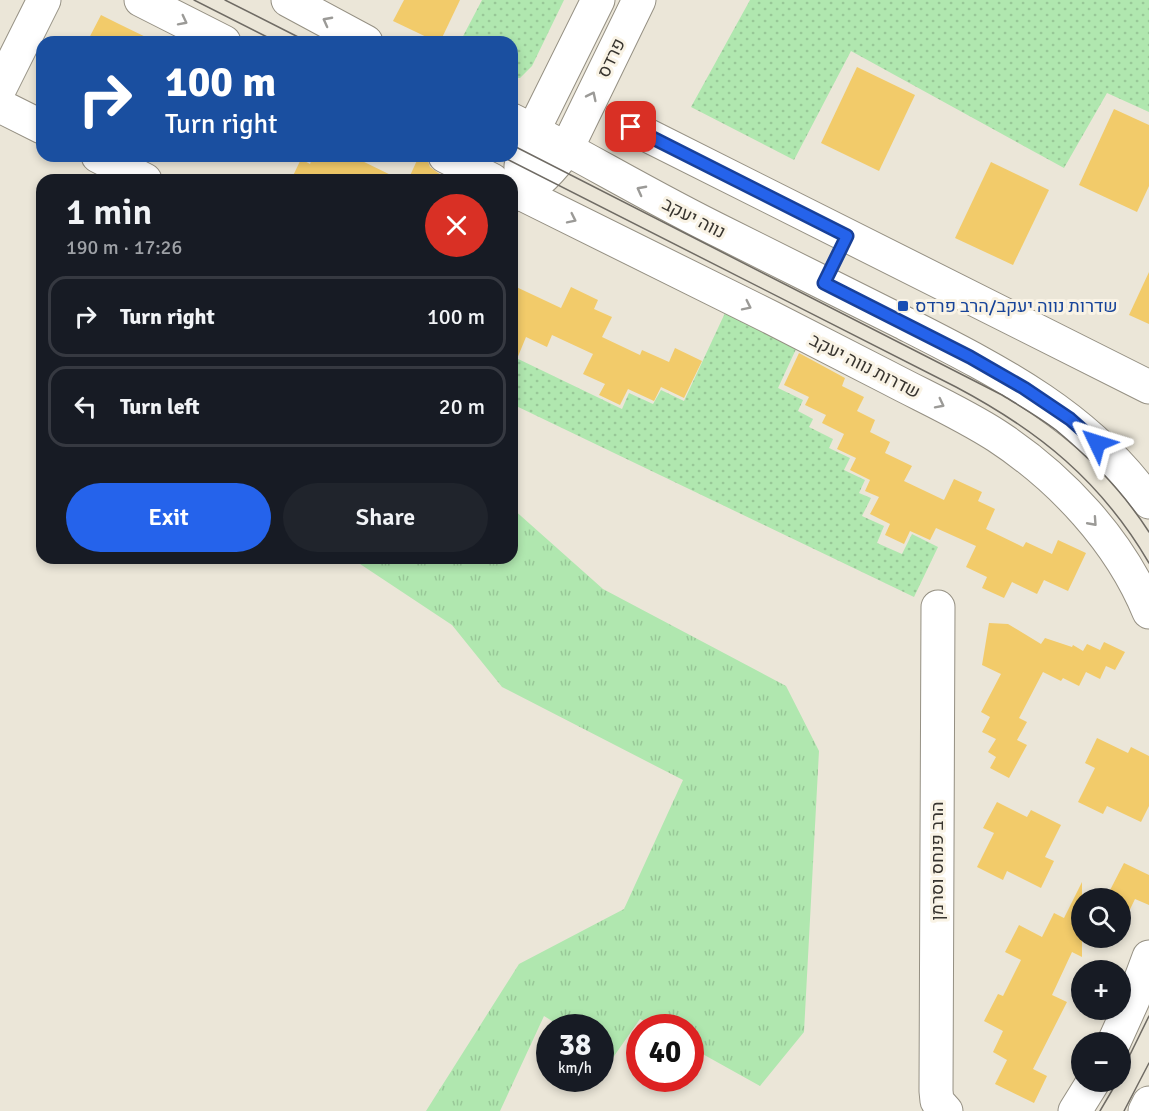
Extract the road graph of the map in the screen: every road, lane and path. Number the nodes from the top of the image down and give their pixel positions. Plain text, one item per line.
1 (44, 0) edge
2 (141, 0) edge
3 (288, 0) edge
4 (598, 0) edge
5 (639, 0) edge
6 (212, 36) edge
7 (355, 36) edge
8 (0, 88) edge
9 (0, 106) edge
10 (36, 124) edge
11 (522, 126) edge
12 (631, 127) dead end
13 (567, 148) junction
14 (110, 162) edge
15 (457, 162) edge
16 (133, 174) edge
17 (480, 174) edge
18 (516, 174) edge
19 (518, 188) edge
20 (518, 193) edge
21 (847, 236) junction
22 (824, 283) junction
23 (1149, 387) edge
24 (1149, 502) edge
25 (938, 607) dead end
26 (1149, 612) edge
27 (1149, 957) edge
28 (1119, 1032) edge
29 (1087, 1092) edge
30 (1149, 1103) edge
31 (946, 1111) edge
32 (1075, 1111) edge
33 (1145, 1111) edge

1 - 8 street
2 -> 6 street
7 -> 3 street
4 - 11 street
13 -> 5 street, פרדס
9 - 10 street
11 - 13 street
11 - 18 street
12 - 21 street
13 - 19 street, פרדס
22 -> 13 street, נווה יעקב
14 - 16 street
15 - 17 street
20 -> 26 street, שדרות נווה יעקב
21 - 22 street
21 - 23 street
22 - 24 street
25 - 31 street, הרב פנחס וסרמן
27 - 28 street
29 - 32 street
30 - 33 street

